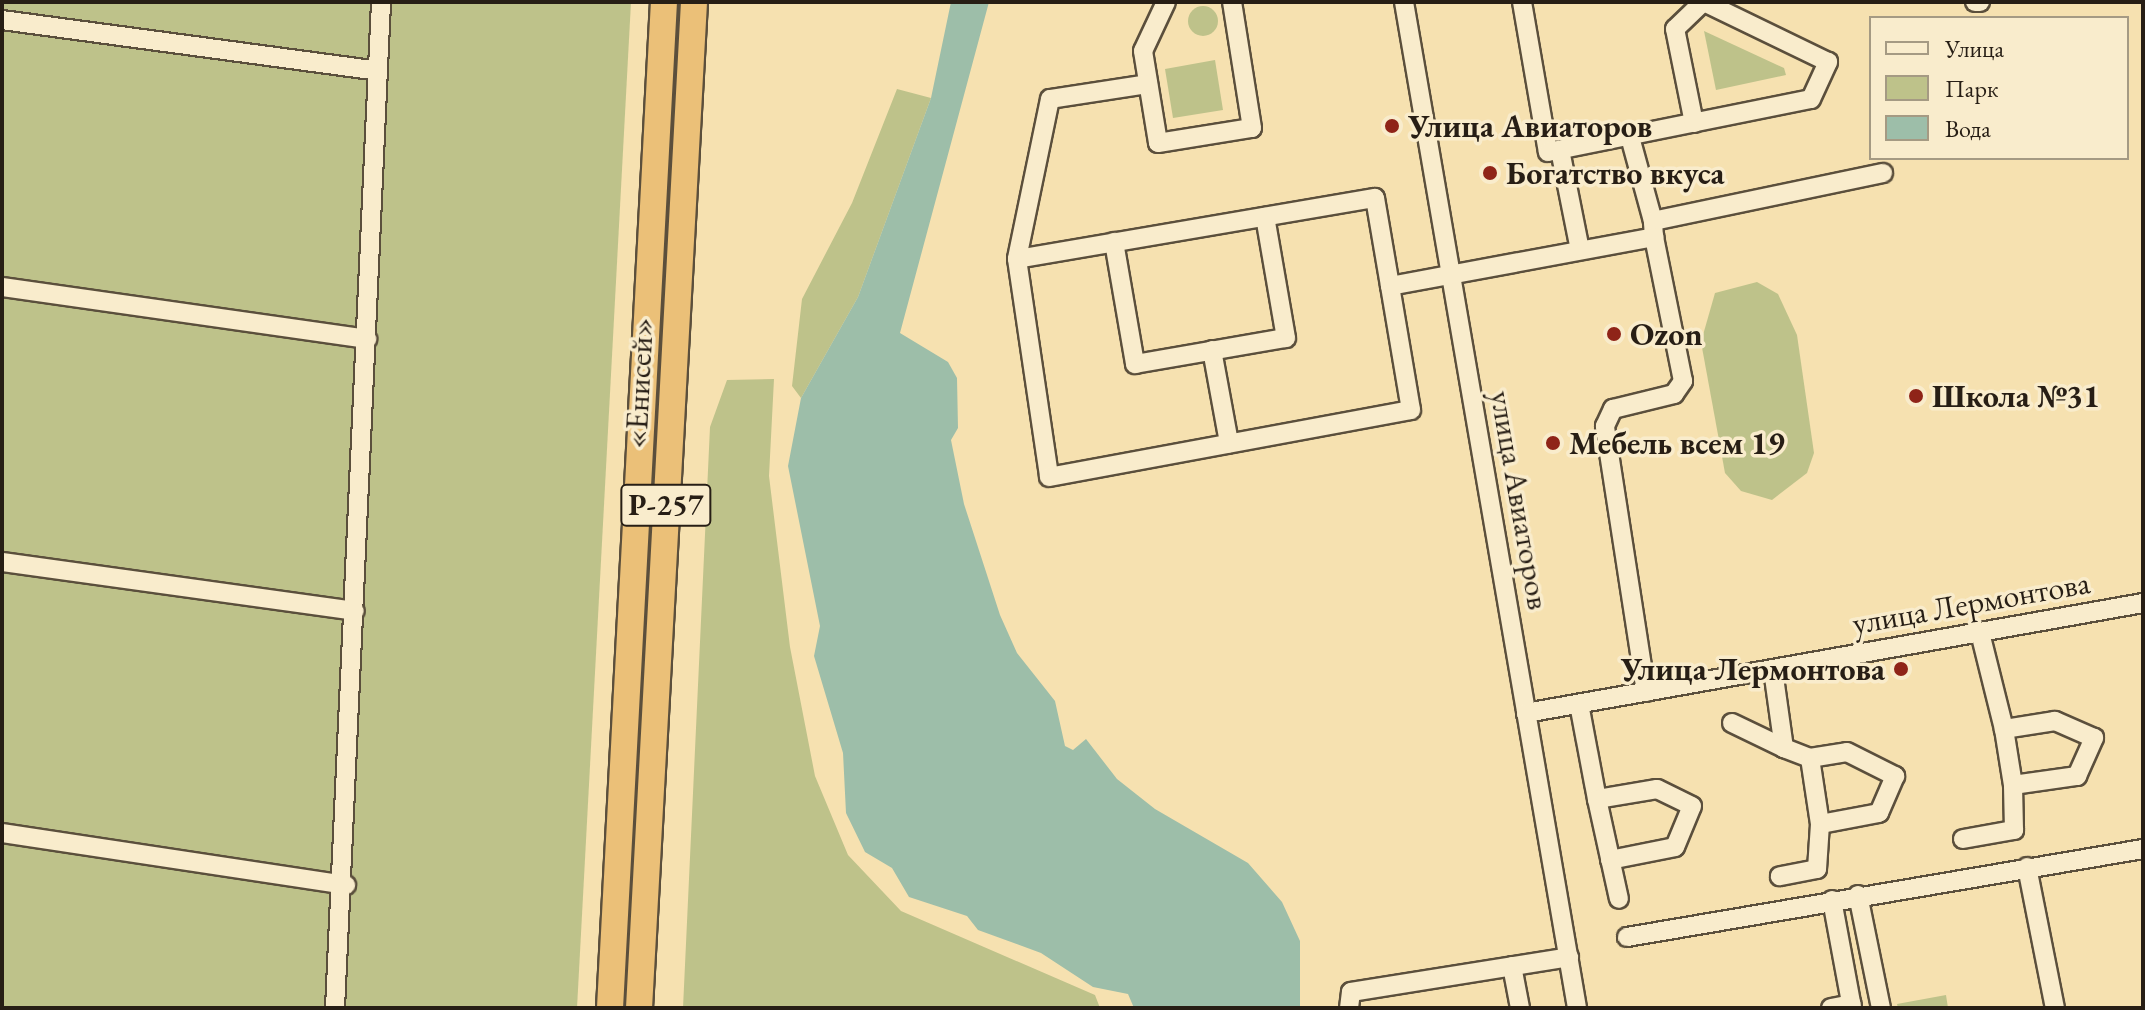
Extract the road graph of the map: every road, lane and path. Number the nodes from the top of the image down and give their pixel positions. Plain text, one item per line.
1 (381, 2) edge
2 (664, 2) edge
3 (694, 2) edge
4 (1166, 2) edge
5 (1232, 2) edge
6 (1404, 2) edge
7 (1522, 2) edge
8 (1704, 2) edge
9 (2, 20) edge
10 (377, 71) junction
11 (1148, 84) junction
12 (1694, 123) junction
13 (1630, 137) junction
14 (1560, 150) junction
15 (1883, 173) dead end
16 (1265, 217) junction
17 (1654, 229) junction
18 (1114, 242) junction
19 (1580, 250) junction
20 (1017, 259) junction
21 (1450, 276) junction
22 (1390, 286) junction
23 (2, 287) edge
24 (367, 339) junction
25 (1212, 350) junction
26 (1229, 443) junction
27 (2, 562) edge
28 (2143, 603) edge
29 (355, 611) junction
30 (1980, 633) junction
31 (1773, 670) junction
32 (1646, 692) junction
33 (1579, 704) junction
34 (1526, 713) junction
35 (1732, 723) dead end
36 (2004, 729) junction
37 (1784, 748) junction
38 (1810, 758) junction
39 (2013, 785) junction
40 (1597, 799) junction
41 (1820, 824) junction
42 (2, 833) edge
43 (1963, 839) dead end
44 (2143, 849) edge
45 (1610, 860) junction
46 (2027, 867) junction
47 (1780, 876) dead end
48 (346, 885) junction
49 (1858, 895) junction
50 (1619, 899) dead end
51 (1832, 900) junction
52 (1627, 937) dead end
53 (1569, 957) junction
54 (1512, 966) junction
55 (1852, 1006) edge
56 (335, 1008) edge
57 (610, 1008) edge
58 (639, 1008) edge
59 (1349, 1008) edge
60 (1520, 1008) edge
61 (1577, 1008) edge
62 (1831, 1008) edge
63 (1881, 1008) edge
64 (2055, 1008) edge

1 - 10 street
2 - 57 highway, «Енисей» / Р-257
3 - 58 highway, «Енисей» / Р-257
4 - 11 street
5 - 11 street
6 - 21 street, улица Авиаторов
7 - 14 street
8 - 12 street
8 - 12 street
9 - 10 street
10 - 24 street
11 - 20 street
12 - 13 street
13 - 14 street
13 - 17 street
14 - 19 street
15 - 17 street
16 - 18 street
16 - 22 street
16 - 25 street
17 - 19 street
17 - 32 street
18 - 20 street
18 - 25 street
19 - 21 street
20 - 26 street
21 - 22 street
21 - 34 street, улица Авиаторов
22 - 26 street
23 - 24 street
24 - 29 street
25 - 26 street
27 - 29 street
28 - 30 street, улица Лермонтова
29 - 48 street
30 - 31 street, улица Лермонтова
30 - 36 street
31 - 32 street, улица Лермонтова
31 - 37 street
32 - 33 street, улица Лермонтова
33 - 34 street, улица Лермонтова
33 - 40 street
34 - 53 street, улица Авиаторов
35 - 37 street
36 - 39 street
36 - 39 street
37 - 38 street
38 - 41 street
38 - 41 street
39 - 43 street
40 - 45 street
40 - 45 street
41 - 47 street
42 - 48 street
44 - 46 street
45 - 50 street
46 - 49 street
46 - 64 street
48 - 56 street
49 - 51 street
49 - 63 street
51 - 52 street
51 - 55 street
53 - 54 street
53 - 61 street, улица Авиаторов
54 - 59 street
54 - 60 street
55 - 62 street

